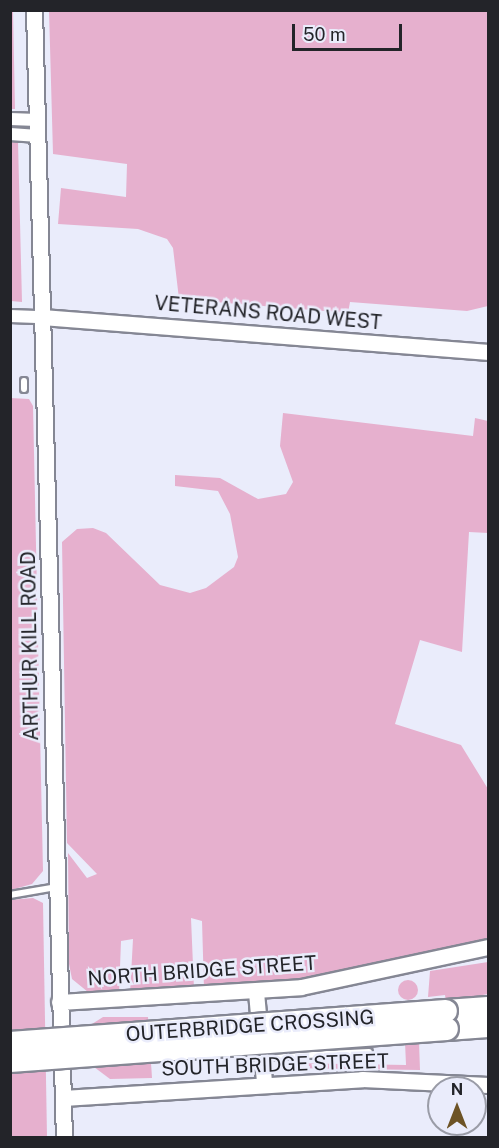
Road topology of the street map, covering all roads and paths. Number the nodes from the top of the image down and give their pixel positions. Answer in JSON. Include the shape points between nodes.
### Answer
{"nodes":[{"id":1,"x":34,"y":10,"type":"edge"},
{"id":2,"x":10,"y":119,"type":"edge"},
{"id":3,"x":37,"y":120,"type":"junction"},
{"id":4,"x":10,"y":134,"type":"edge"},
{"id":5,"x":38,"y":136,"type":"junction"},
{"id":6,"x":10,"y":316,"type":"edge"},
{"id":7,"x":43,"y":317,"type":"junction"},
{"id":8,"x":489,"y":352,"type":"edge"},
{"id":9,"x":24,"y":381,"type":"dead end"},
{"id":10,"x":24,"y":389,"type":"dead end"},
{"id":11,"x":57,"y":887,"type":"junction"},
{"id":12,"x":10,"y":895,"type":"edge"},
{"id":13,"x":489,"y":947,"type":"edge"},
{"id":14,"x":256,"y":992,"type":"junction"},
{"id":15,"x":60,"y":1002,"type":"junction"},
{"id":16,"x":489,"y":1008,"type":"edge"},
{"id":17,"x":447,"y":1020,"type":"junction"},
{"id":18,"x":489,"y":1026,"type":"edge"},
{"id":19,"x":10,"y":1043,"type":"edge"},
{"id":20,"x":369,"y":1052,"type":"dead end"},
{"id":21,"x":262,"y":1057,"type":"junction"},
{"id":22,"x":10,"y":1061,"type":"edge"},
{"id":23,"x":264,"y":1082,"type":"junction"},
{"id":24,"x":489,"y":1085,"type":"edge"},
{"id":25,"x":63,"y":1098,"type":"junction"},
{"id":26,"x":64,"y":1137,"type":"edge"}],
"edges":[{"from":1,"to":3,"type":"street","name":"ARTHUR KILL ROAD"},
{"from":2,"to":3,"type":"street"},
{"from":3,"to":5,"type":"street","name":"ARTHUR KILL ROAD"},
{"from":4,"to":5,"type":"street"},
{"from":5,"to":7,"type":"street","name":"ARTHUR KILL ROAD"},
{"from":6,"to":7,"type":"street"},
{"from":7,"to":8,"type":"street","name":"VETERANS ROAD WEST"},
{"from":7,"to":11,"type":"street","name":"ARTHUR KILL ROAD"},
{"from":9,"to":10,"type":"lane"},
{"from":11,"to":12,"type":"lane"},
{"from":11,"to":15,"type":"street","name":"ARTHUR KILL ROAD"},
{"from":13,"to":14,"type":"street","name":"NORTH BRIDGE STREET","via":[[378,974]]},
{"from":14,"to":15,"type":"street","name":"NORTH BRIDGE STREET"},
{"from":14,"to":21,"type":"street"},
{"from":15,"to":25,"type":"street","name":"ARTHUR KILL ROAD"},
{"from":16,"to":17,"type":"highway","name":"OUTERBRIDGE CROSSING"},
{"from":17,"to":18,"type":"highway","name":"OUTERBRIDGE CROSSING"},
{"from":17,"to":19,"type":"highway","name":"OUTERBRIDGE CROSSING","bridge":true},
{"from":17,"to":22,"type":"highway","name":"OUTERBRIDGE CROSSING","bridge":true},
{"from":20,"to":21,"type":"lane"},
{"from":21,"to":23,"type":"street"},
{"from":23,"to":24,"type":"street","name":"SOUTH BRIDGE STREET","via":[[362,1079]]},
{"from":23,"to":25,"type":"street","name":"SOUTH BRIDGE STREET"},
{"from":25,"to":26,"type":"street","name":"ARTHUR KILL ROAD"}]}
